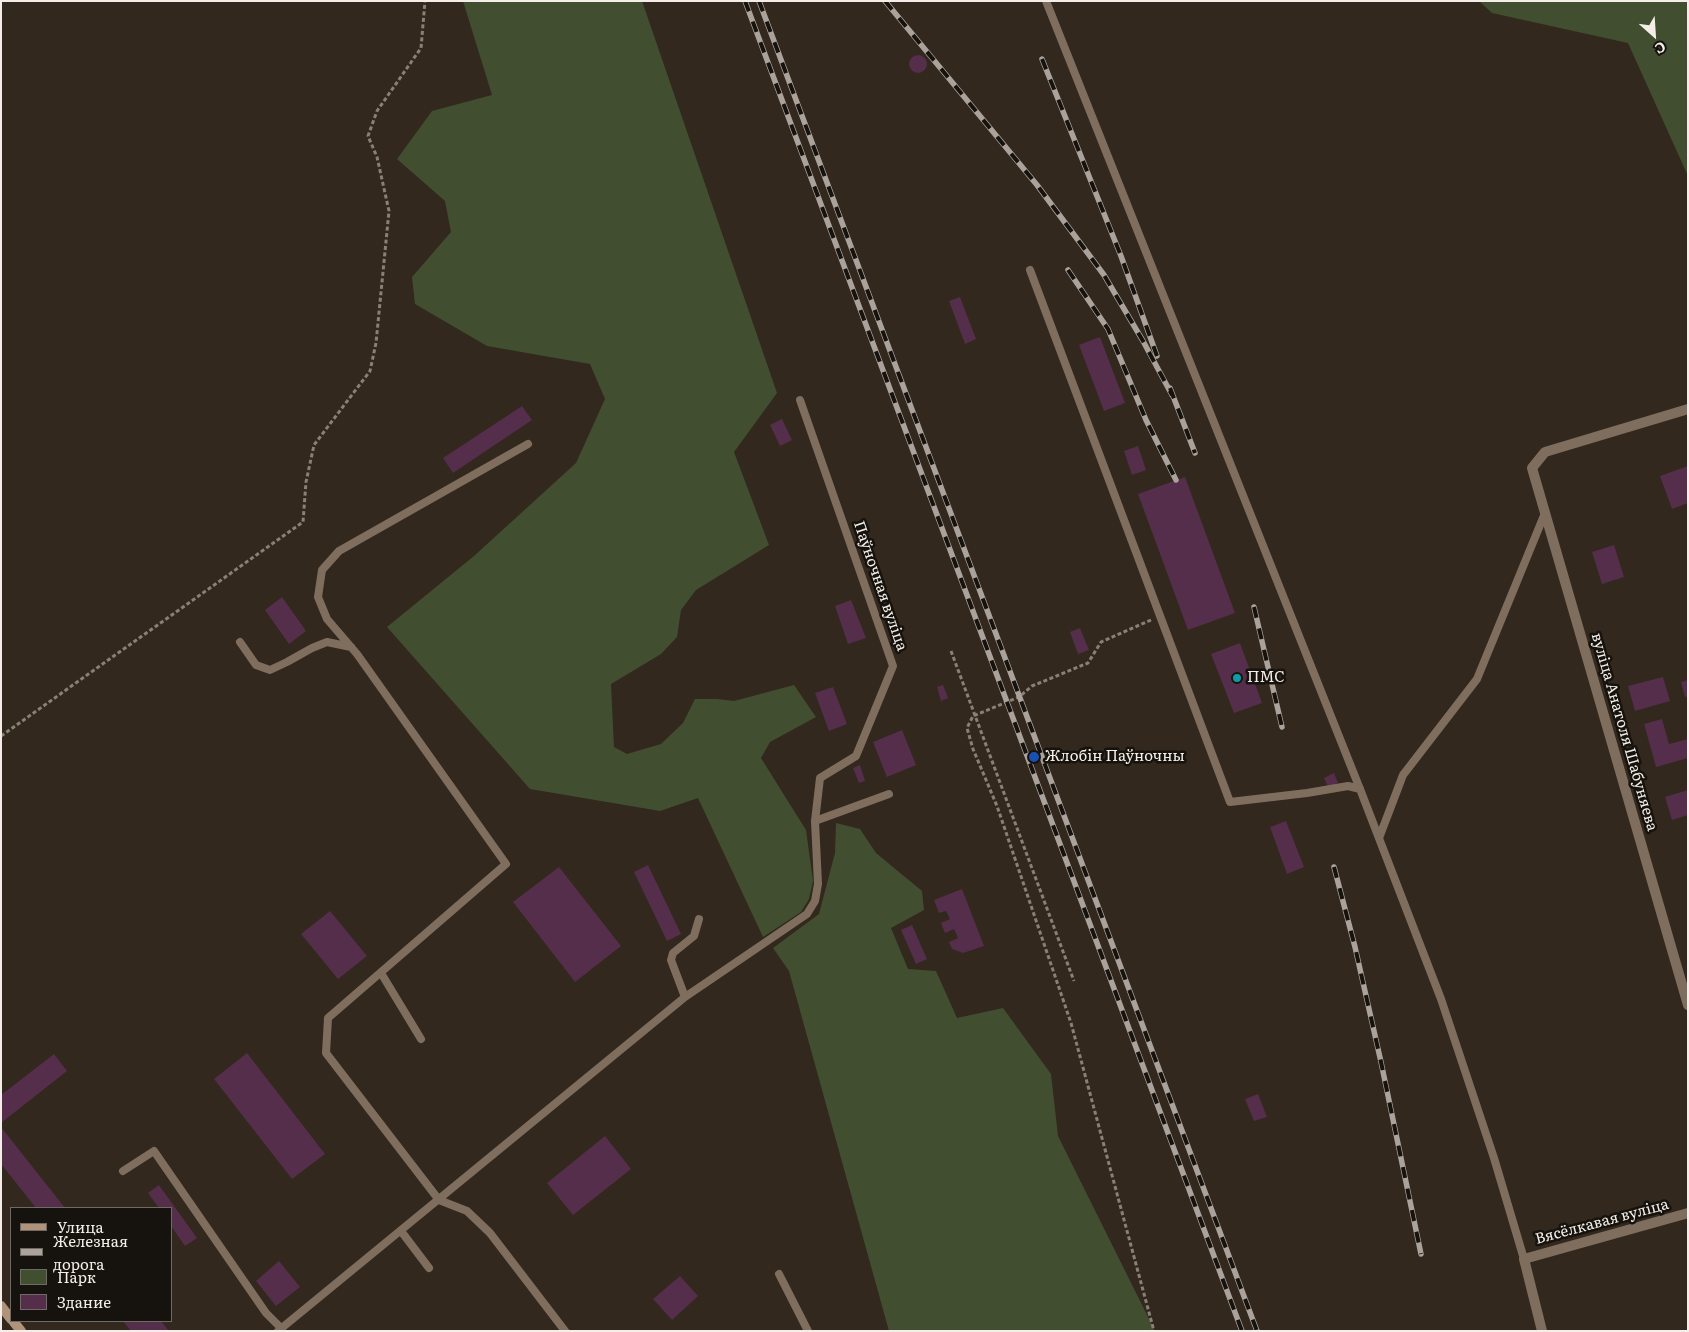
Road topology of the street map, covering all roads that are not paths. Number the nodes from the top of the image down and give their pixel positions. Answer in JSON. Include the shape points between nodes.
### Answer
{"nodes":[{"id":1,"x":1046,"y":1,"type":"edge"},
{"id":2,"x":1030,"y":270,"type":"dead end"},
{"id":3,"x":800,"y":400,"type":"dead end"},
{"id":4,"x":1688,"y":409,"type":"edge"},
{"id":5,"x":528,"y":444,"type":"dead end"},
{"id":6,"x":1545,"y":513,"type":"junction"},
{"id":7,"x":240,"y":642,"type":"dead end"},
{"id":8,"x":352,"y":647,"type":"junction"},
{"id":9,"x":1360,"y":789,"type":"junction"},
{"id":10,"x":888,"y":794,"type":"dead end"},
{"id":11,"x":815,"y":821,"type":"junction"},
{"id":12,"x":1379,"y":838,"type":"junction"},
{"id":13,"x":699,"y":919,"type":"dead end"},
{"id":14,"x":381,"y":973,"type":"junction"},
{"id":15,"x":685,"y":997,"type":"junction"},
{"id":16,"x":1688,"y":1005,"type":"edge"},
{"id":17,"x":421,"y":1039,"type":"dead end"},
{"id":18,"x":123,"y":1171,"type":"dead end"},
{"id":19,"x":439,"y":1200,"type":"junction"},
{"id":20,"x":1688,"y":1213,"type":"edge"},
{"id":21,"x":401,"y":1231,"type":"junction"},
{"id":22,"x":1524,"y":1259,"type":"junction"},
{"id":23,"x":430,"y":1268,"type":"dead end"},
{"id":24,"x":779,"y":1274,"type":"dead end"},
{"id":25,"x":1,"y":1306,"type":"edge"},
{"id":26,"x":10,"y":1317,"type":"edge"},
{"id":27,"x":280,"y":1330,"type":"edge"},
{"id":28,"x":565,"y":1331,"type":"edge"},
{"id":29,"x":808,"y":1331,"type":"edge"},
{"id":30,"x":1542,"y":1331,"type":"edge"}],
"edges":[{"from":1,"to":9,"type":"lane"},
{"from":2,"to":9,"type":"lane","via":[[1230,802],[1348,786]]},
{"from":3,"to":11,"type":"lane","name":"Паўночная вуліца","via":[[893,666],[856,756],[820,778]]},
{"from":4,"to":6,"type":"street","name":"вуліца Анатоля Шабуняева","via":[[1545,452],[1532,468]]},
{"from":5,"to":8,"type":"lane","via":[[339,551],[322,570],[318,597],[327,618]]},
{"from":6,"to":12,"type":"lane","via":[[1477,679],[1403,775]]},
{"from":6,"to":16,"type":"street","name":"вуліца Анатоля Шабуняева"},
{"from":7,"to":8,"type":"lane","via":[[256,665],[270,670],[327,642]]},
{"from":8,"to":14,"type":"lane","via":[[506,864]]},
{"from":9,"to":12,"type":"lane"},
{"from":10,"to":11,"type":"lane"},
{"from":11,"to":15,"type":"lane","via":[[818,884],[815,901],[807,914]]},
{"from":12,"to":22,"type":"lane","via":[[1441,999]]},
{"from":13,"to":15,"type":"lane","via":[[694,936],[673,953],[671,960]]},
{"from":14,"to":17,"type":"lane"},
{"from":14,"to":19,"type":"lane","via":[[328,1018],[326,1053]]},
{"from":15,"to":19,"type":"lane"},
{"from":18,"to":27,"type":"lane","via":[[154,1151]]},
{"from":19,"to":21,"type":"lane"},
{"from":19,"to":28,"type":"lane","via":[[467,1211],[490,1233]]},
{"from":20,"to":22,"type":"street","name":"Вясёлкавая вуліца"},
{"from":21,"to":23,"type":"lane"},
{"from":21,"to":27,"type":"lane"},
{"from":22,"to":30,"type":"street"},
{"from":24,"to":29,"type":"lane"},
{"from":25,"to":26,"type":"main road"}]}
